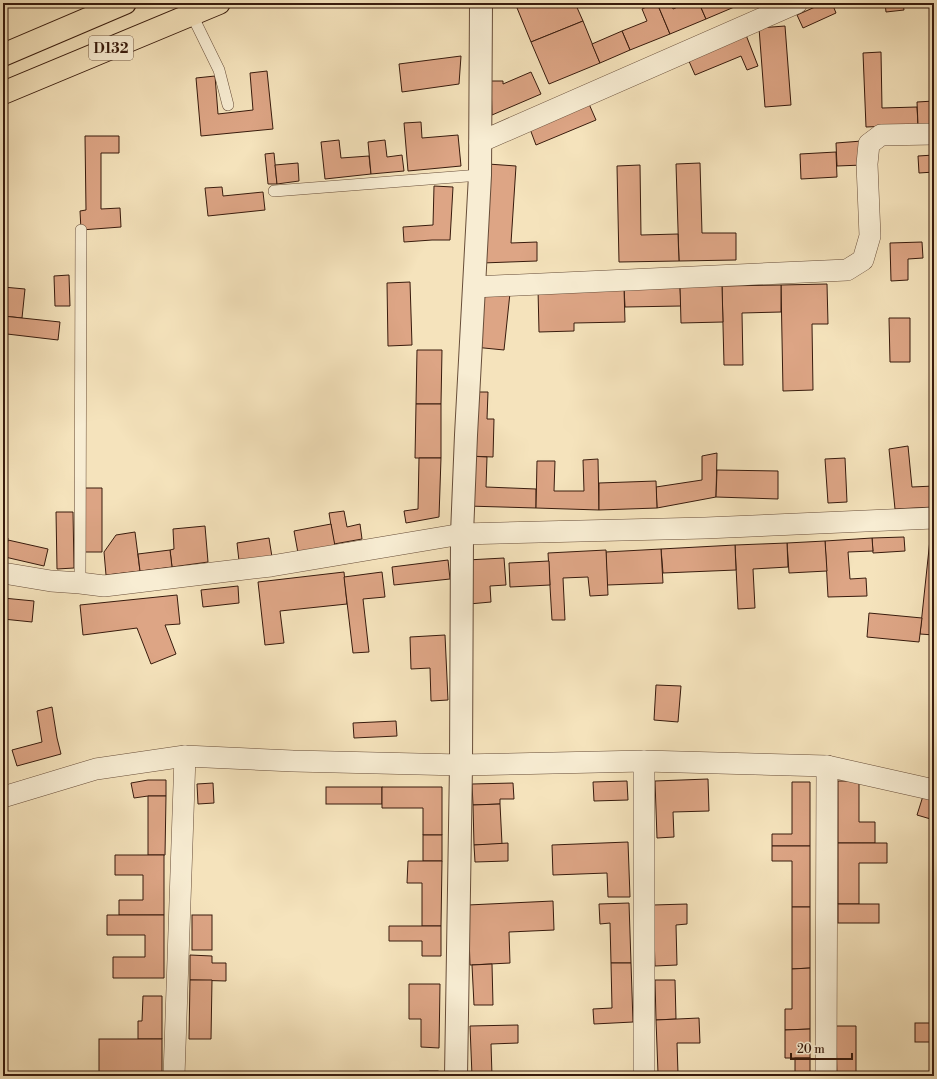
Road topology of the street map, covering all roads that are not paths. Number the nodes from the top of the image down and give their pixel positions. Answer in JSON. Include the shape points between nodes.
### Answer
{"nodes":[{"id":1,"x":125,"y":3,"type":"edge"},
{"id":2,"x":219,"y":3,"type":"edge"},
{"id":3,"x":481,"y":3,"type":"edge"},
{"id":4,"x":797,"y":3,"type":"edge"},
{"id":5,"x":192,"y":15,"type":"junction"},
{"id":6,"x":3,"y":55,"type":"edge"},
{"id":7,"x":3,"y":93,"type":"edge"},
{"id":8,"x":228,"y":105,"type":"dead end"},
{"id":9,"x":934,"y":134,"type":"edge"},
{"id":10,"x":480,"y":142,"type":"junction"},
{"id":11,"x":480,"y":175,"type":"junction"},
{"id":12,"x":274,"y":191,"type":"dead end"},
{"id":13,"x":81,"y":230,"type":"dead end"},
{"id":14,"x":474,"y":287,"type":"junction"},
{"id":15,"x":934,"y":518,"type":"edge"},
{"id":16,"x":462,"y":534,"type":"junction"},
{"id":17,"x":3,"y":573,"type":"edge"},
{"id":18,"x":80,"y":583,"type":"junction"},
{"id":19,"x":185,"y":756,"type":"junction"},
{"id":20,"x":644,"y":761,"type":"junction"},
{"id":21,"x":461,"y":766,"type":"junction"},
{"id":22,"x":827,"y":766,"type":"junction"},
{"id":23,"x":934,"y":790,"type":"edge"},
{"id":24,"x":3,"y":797,"type":"edge"},
{"id":25,"x":174,"y":1076,"type":"edge"},
{"id":26,"x":456,"y":1076,"type":"edge"},
{"id":27,"x":644,"y":1076,"type":"edge"},
{"id":28,"x":826,"y":1076,"type":"edge"}],
"edges":[{"from":1,"to":6,"type":"highway","number":"D132"},
{"from":2,"to":5,"type":"highway","number":"D132"},
{"from":3,"to":10,"type":"street"},
{"from":4,"to":10,"type":"street"},
{"from":5,"to":7,"type":"highway","number":"D132"},
{"from":5,"to":8,"type":"lane","via":[[220,70]]},
{"from":9,"to":14,"type":"street","via":[[881,135],[869,144],[867,164],[870,236],[862,260],[847,270]]},
{"from":10,"to":11,"type":"street"},
{"from":11,"to":12,"type":"lane"},
{"from":11,"to":14,"type":"street"},
{"from":13,"to":18,"type":"lane"},
{"from":14,"to":16,"type":"street"},
{"from":15,"to":16,"type":"street","via":[[705,528]]},
{"from":16,"to":18,"type":"street","via":[[271,566],[104,586]]},
{"from":16,"to":21,"type":"street"},
{"from":17,"to":18,"type":"street"},
{"from":19,"to":21,"type":"street"},
{"from":19,"to":24,"type":"street","via":[[96,769]]},
{"from":19,"to":25,"type":"street"},
{"from":20,"to":21,"type":"street"},
{"from":20,"to":22,"type":"street"},
{"from":20,"to":27,"type":"street"},
{"from":21,"to":26,"type":"street"},
{"from":22,"to":23,"type":"street"},
{"from":22,"to":28,"type":"street"}]}
